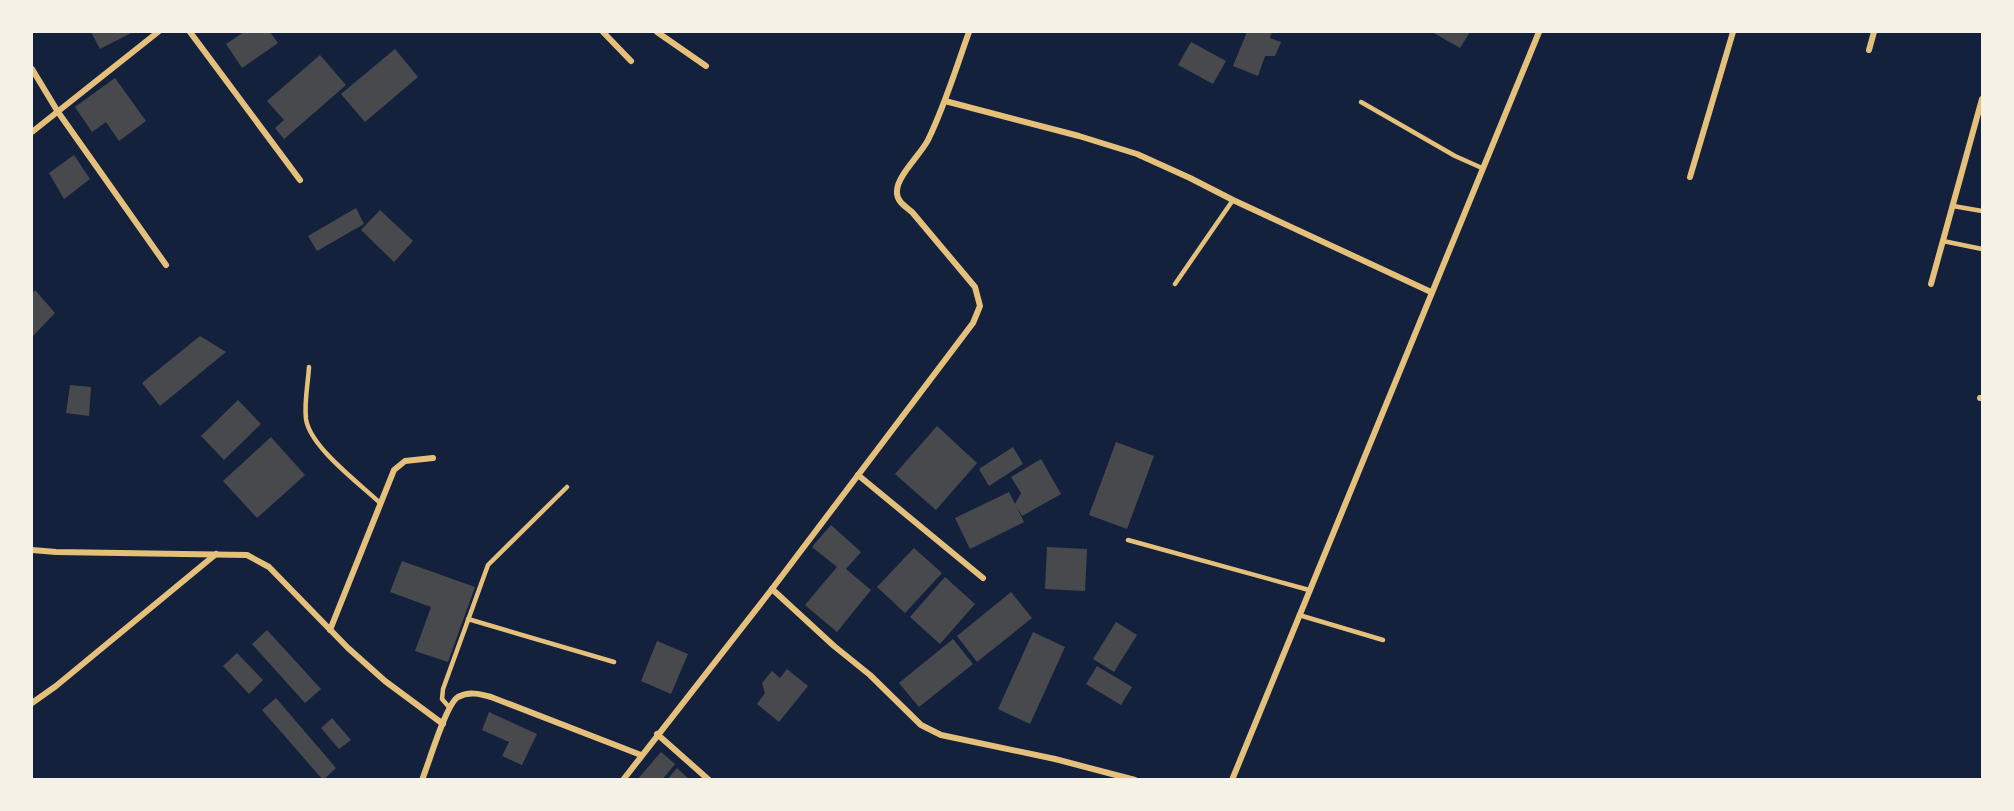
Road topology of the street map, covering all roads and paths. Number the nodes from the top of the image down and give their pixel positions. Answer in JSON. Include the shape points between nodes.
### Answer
{"nodes":[{"id":1,"x":158,"y":32,"type":"edge"},
{"id":2,"x":190,"y":32,"type":"edge"},
{"id":3,"x":603,"y":32,"type":"edge"},
{"id":4,"x":657,"y":32,"type":"edge"},
{"id":5,"x":969,"y":32,"type":"edge"},
{"id":6,"x":1539,"y":32,"type":"edge"},
{"id":7,"x":1733,"y":32,"type":"edge"},
{"id":8,"x":1874,"y":32,"type":"edge"},
{"id":9,"x":1869,"y":50,"type":"dead end"},
{"id":10,"x":631,"y":61,"type":"dead end"},
{"id":11,"x":706,"y":66,"type":"dead end"},
{"id":12,"x":32,"y":69,"type":"edge"},
{"id":13,"x":1983,"y":99,"type":"edge"},
{"id":14,"x":945,"y":101,"type":"junction"},
{"id":15,"x":1361,"y":102,"type":"dead end"},
{"id":16,"x":58,"y":112,"type":"junction"},
{"id":17,"x":32,"y":132,"type":"edge"},
{"id":18,"x":1482,"y":168,"type":"junction"},
{"id":19,"x":1690,"y":177,"type":"dead end"},
{"id":20,"x":300,"y":180,"type":"dead end"},
{"id":21,"x":1233,"y":200,"type":"junction"},
{"id":22,"x":1953,"y":206,"type":"junction"},
{"id":23,"x":1983,"y":211,"type":"edge"},
{"id":24,"x":1943,"y":241,"type":"junction"},
{"id":25,"x":1983,"y":249,"type":"edge"},
{"id":26,"x":166,"y":265,"type":"dead end"},
{"id":27,"x":1175,"y":284,"type":"dead end"},
{"id":28,"x":1931,"y":284,"type":"dead end"},
{"id":29,"x":1431,"y":292,"type":"junction"},
{"id":30,"x":309,"y":367,"type":"dead end"},
{"id":31,"x":433,"y":458,"type":"dead end"},
{"id":32,"x":858,"y":476,"type":"junction"},
{"id":33,"x":567,"y":487,"type":"dead end"},
{"id":34,"x":380,"y":503,"type":"junction"},
{"id":35,"x":1128,"y":540,"type":"dead end"},
{"id":36,"x":32,"y":550,"type":"edge"},
{"id":37,"x":217,"y":554,"type":"junction"},
{"id":38,"x":983,"y":578,"type":"dead end"},
{"id":39,"x":772,"y":589,"type":"junction"},
{"id":40,"x":1310,"y":590,"type":"junction"},
{"id":41,"x":1299,"y":615,"type":"junction"},
{"id":42,"x":468,"y":619,"type":"junction"},
{"id":43,"x":330,"y":630,"type":"junction"},
{"id":44,"x":1383,"y":640,"type":"dead end"},
{"id":45,"x":614,"y":662,"type":"dead end"},
{"id":46,"x":32,"y":703,"type":"edge"},
{"id":47,"x":449,"y":707,"type":"junction"},
{"id":48,"x":443,"y":724,"type":"junction"},
{"id":49,"x":657,"y":735,"type":"junction"},
{"id":50,"x":641,"y":755,"type":"junction"},
{"id":51,"x":422,"y":780,"type":"edge"},
{"id":52,"x":623,"y":780,"type":"edge"},
{"id":53,"x":709,"y":780,"type":"edge"},
{"id":54,"x":1135,"y":780,"type":"edge"},
{"id":55,"x":1232,"y":780,"type":"edge"}],
"edges":[{"from":1,"to":16,"type":"street"},
{"from":2,"to":20,"type":"street"},
{"from":3,"to":10,"type":"street"},
{"from":4,"to":11,"type":"street"},
{"from":5,"to":14,"type":"street"},
{"from":6,"to":18,"type":"street"},
{"from":7,"to":19,"type":"street"},
{"from":8,"to":9,"type":"street"},
{"from":12,"to":16,"type":"street"},
{"from":13,"to":22,"type":"street"},
{"from":14,"to":21,"type":"street","via":[[1137,154]]},
{"from":14,"to":32,"type":"street","via":[[897,191],[899,202],[912,212],[975,288],[980,306],[973,323]]},
{"from":15,"to":18,"type":"lane"},
{"from":16,"to":17,"type":"street"},
{"from":16,"to":26,"type":"street"},
{"from":18,"to":29,"type":"street"},
{"from":21,"to":27,"type":"lane"},
{"from":21,"to":29,"type":"street"},
{"from":22,"to":23,"type":"lane"},
{"from":22,"to":24,"type":"street"},
{"from":24,"to":25,"type":"lane"},
{"from":24,"to":28,"type":"street"},
{"from":29,"to":40,"type":"street"},
{"from":30,"to":34,"type":"lane","via":[[306,422],[318,446]]},
{"from":31,"to":34,"type":"street","via":[[399,464]]},
{"from":32,"to":38,"type":"street"},
{"from":32,"to":39,"type":"street"},
{"from":33,"to":42,"type":"lane","via":[[488,565]]},
{"from":34,"to":43,"type":"street"},
{"from":35,"to":40,"type":"lane"},
{"from":36,"to":37,"type":"street"},
{"from":37,"to":43,"type":"street","via":[[247,555],[261,561]]},
{"from":37,"to":46,"type":"street"},
{"from":39,"to":49,"type":"street"},
{"from":39,"to":54,"type":"street","via":[[921,725],[941,735]]},
{"from":40,"to":41,"type":"street"},
{"from":41,"to":44,"type":"lane"},
{"from":41,"to":55,"type":"street"},
{"from":42,"to":45,"type":"lane"},
{"from":42,"to":47,"type":"lane","via":[[443,689],[442,699]]},
{"from":43,"to":48,"type":"street","via":[[385,681]]},
{"from":47,"to":48,"type":"street"},
{"from":47,"to":50,"type":"street","via":[[458,697],[473,693],[491,697]]},
{"from":48,"to":51,"type":"street"},
{"from":49,"to":50,"type":"street"},
{"from":49,"to":53,"type":"street"},
{"from":50,"to":52,"type":"street"}]}
